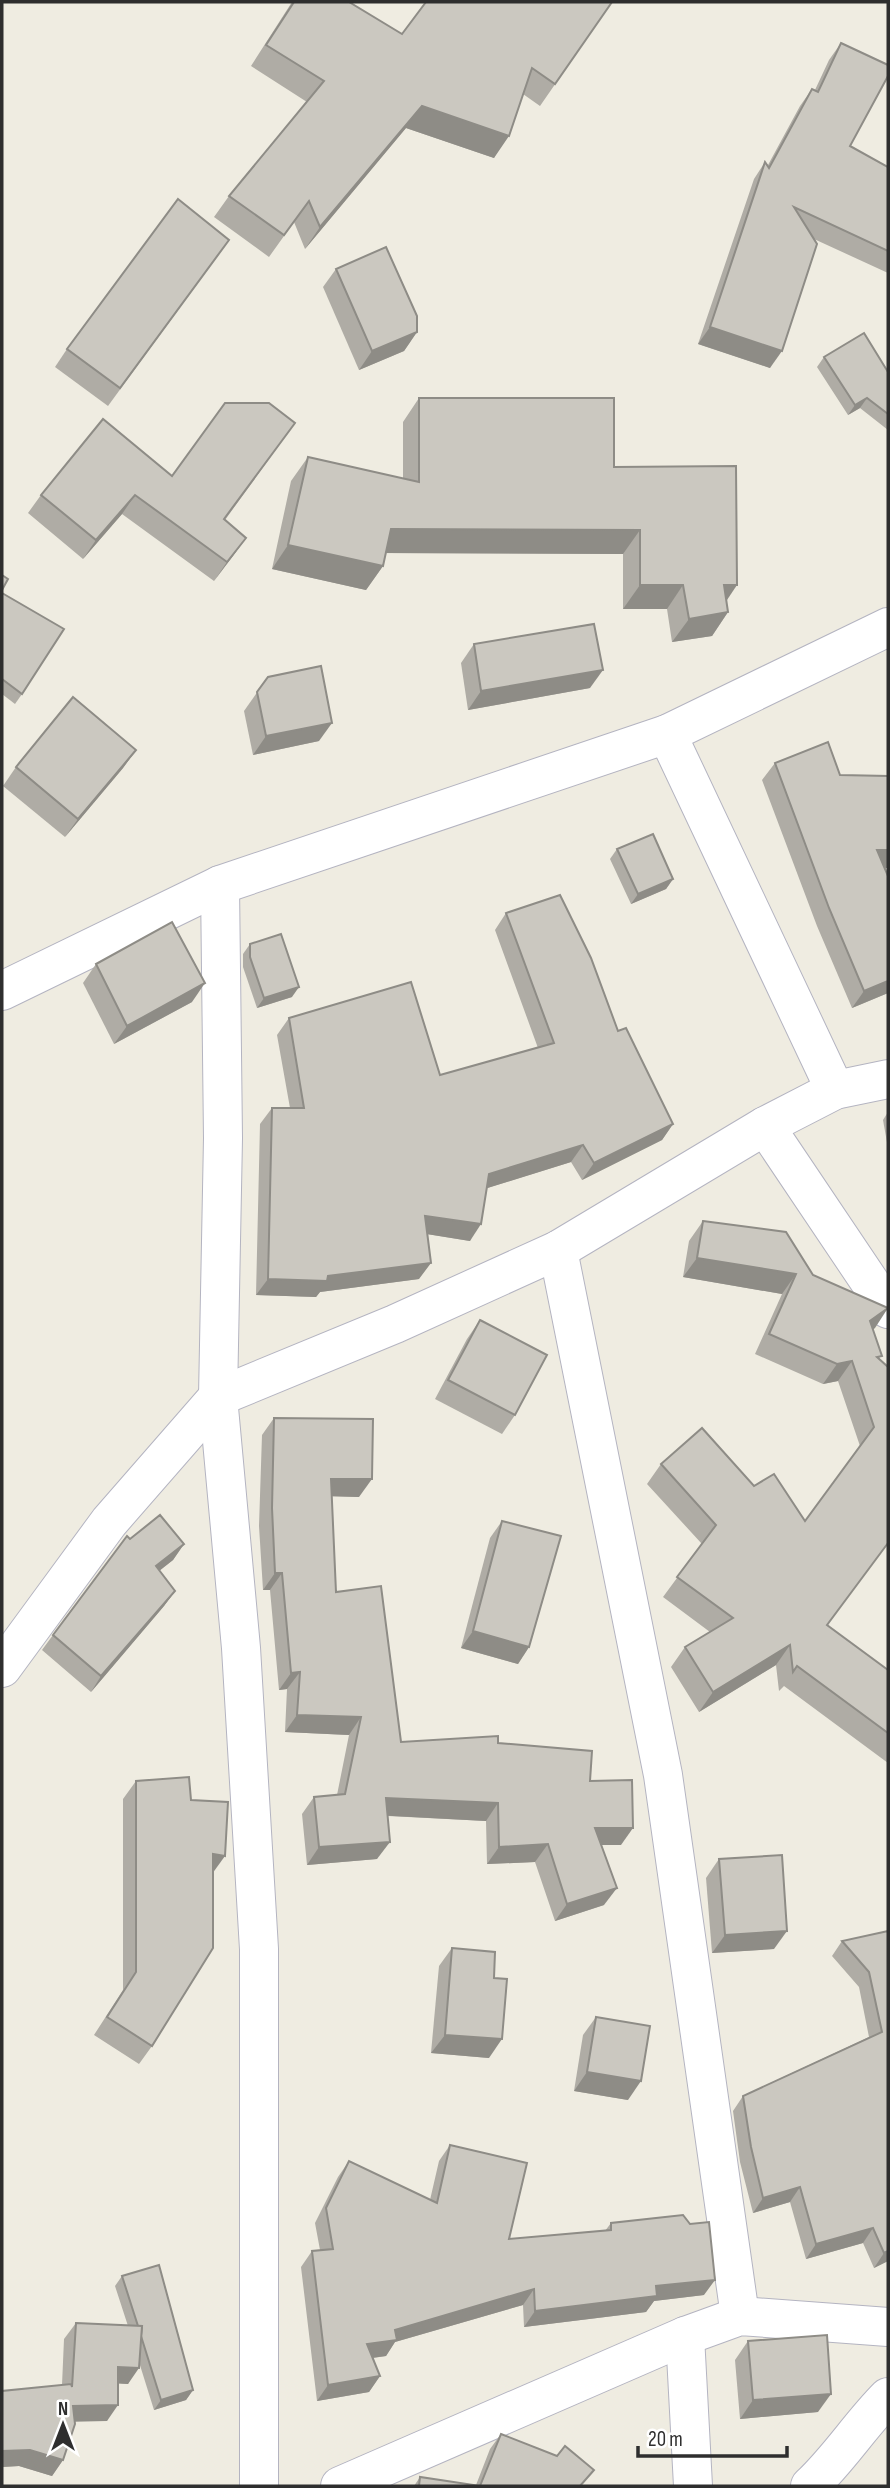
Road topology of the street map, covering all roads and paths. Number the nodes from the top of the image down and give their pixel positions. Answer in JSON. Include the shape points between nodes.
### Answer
{"nodes":[{"id":1,"x":888,"y":627,"type":"edge"},
{"id":2,"x":667,"y":734,"type":"junction"},
{"id":3,"x":220,"y":886,"type":"junction"},
{"id":4,"x":2,"y":991,"type":"edge"},
{"id":5,"x":888,"y":1079,"type":"edge"},
{"id":6,"x":835,"y":1090,"type":"junction"},
{"id":7,"x":765,"y":1126,"type":"junction"},
{"id":8,"x":558,"y":1250,"type":"junction"},
{"id":9,"x":888,"y":1309,"type":"edge"},
{"id":10,"x":218,"y":1397,"type":"junction"},
{"id":11,"x":2,"y":1668,"type":"edge"},
{"id":12,"x":740,"y":2316,"type":"junction"},
{"id":13,"x":888,"y":2327,"type":"edge"},
{"id":14,"x":685,"y":2336,"type":"junction"},
{"id":15,"x":888,"y":2397,"type":"edge"},
{"id":16,"x":259,"y":2486,"type":"edge"},
{"id":17,"x":340,"y":2486,"type":"edge"},
{"id":18,"x":693,"y":2486,"type":"edge"},
{"id":19,"x":810,"y":2486,"type":"edge"}],
"edges":[{"from":1,"to":2,"type":"street"},
{"from":2,"to":3,"type":"street"},
{"from":2,"to":6,"type":"street"},
{"from":3,"to":4,"type":"street"},
{"from":3,"to":10,"type":"street","via":[[223,1138]]},
{"from":5,"to":6,"type":"street"},
{"from":6,"to":7,"type":"street"},
{"from":7,"to":8,"type":"street"},
{"from":7,"to":9,"type":"street"},
{"from":8,"to":10,"type":"street"},
{"from":8,"to":12,"type":"street","via":[[663,1775]]},
{"from":10,"to":11,"type":"street","via":[[109,1522]]},
{"from":10,"to":16,"type":"street","via":[[241,1648],[259,1949]]},
{"from":12,"to":13,"type":"street"},
{"from":12,"to":14,"type":"street"},
{"from":14,"to":17,"type":"street"},
{"from":14,"to":18,"type":"street"},
{"from":15,"to":19,"type":"street"}]}
